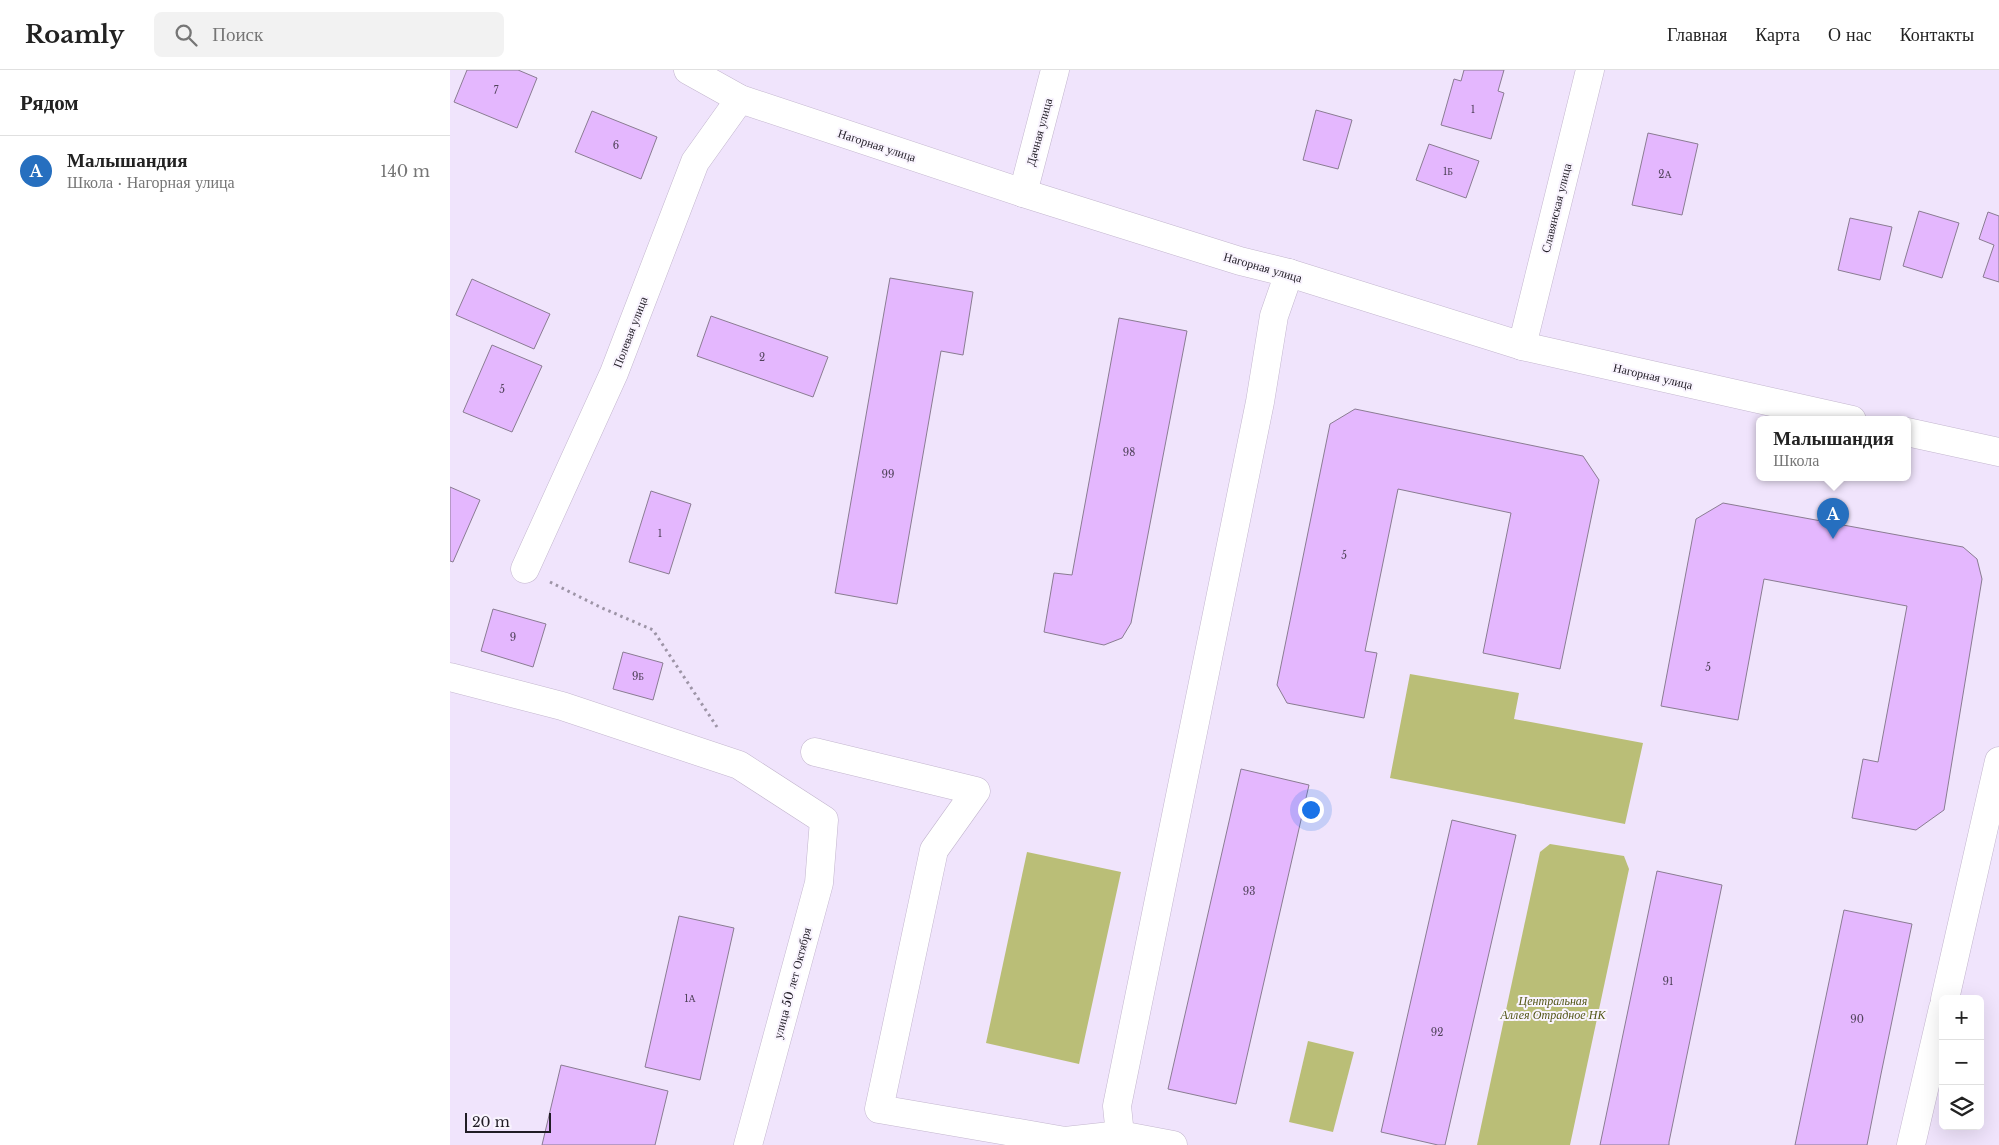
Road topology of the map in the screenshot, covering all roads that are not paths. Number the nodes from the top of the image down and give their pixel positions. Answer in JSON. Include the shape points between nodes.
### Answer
{"nodes":[{"id":1,"x":688,"y":70,"type":"edge"},
{"id":2,"x":1055,"y":70,"type":"edge"},
{"id":3,"x":1590,"y":70,"type":"edge"},
{"id":4,"x":740,"y":99,"type":"junction"},
{"id":5,"x":1023,"y":193,"type":"junction"},
{"id":6,"x":1289,"y":273,"type":"junction"},
{"id":7,"x":1522,"y":346,"type":"junction"},
{"id":8,"x":1834,"y":416,"type":"edge"},
{"id":9,"x":1911,"y":433,"type":"edge"},
{"id":10,"x":1999,"y":452,"type":"edge"},
{"id":11,"x":525,"y":569,"type":"road end"},
{"id":12,"x":450,"y":677,"type":"edge"},
{"id":13,"x":815,"y":752,"type":"dead end"},
{"id":14,"x":1999,"y":761,"type":"edge"},
{"id":15,"x":1946,"y":995,"type":"edge"},
{"id":16,"x":1939,"y":1025,"type":"edge"},
{"id":17,"x":1120,"y":1135,"type":"junction"},
{"id":18,"x":748,"y":1145,"type":"edge"},
{"id":19,"x":1173,"y":1145,"type":"edge"},
{"id":20,"x":1911,"y":1145,"type":"edge"}],
"edges":[{"from":1,"to":4,"type":"street","name":"Нагорная улица"},
{"from":2,"to":5,"type":"street","name":"Дачная улица"},
{"from":3,"to":7,"type":"street","name":"Славянская улица"},
{"from":4,"to":5,"type":"street","name":"Нагорная улица"},
{"from":4,"to":11,"type":"street","name":"Полевая улица","via":[[695,162],[614,373]]},
{"from":5,"to":6,"type":"street","name":"Нагорная улица","via":[[1240,261]]},
{"from":6,"to":7,"type":"street","name":"Нагорная улица"},
{"from":6,"to":17,"type":"street","via":[[1274,316],[1260,402],[1117,1106]]},
{"from":7,"to":8,"type":"street","name":"Нагорная улица"},
{"from":9,"to":10,"type":"street"},
{"from":12,"to":18,"type":"street","name":"улица 50 лет Октября","via":[[562,706],[739,765],[824,820],[819,883]]},
{"from":13,"to":17,"type":"street","via":[[976,791],[934,850],[879,1109],[1065,1141]]},
{"from":14,"to":15,"type":"street"},
{"from":16,"to":20,"type":"street"},
{"from":17,"to":19,"type":"street"}]}
